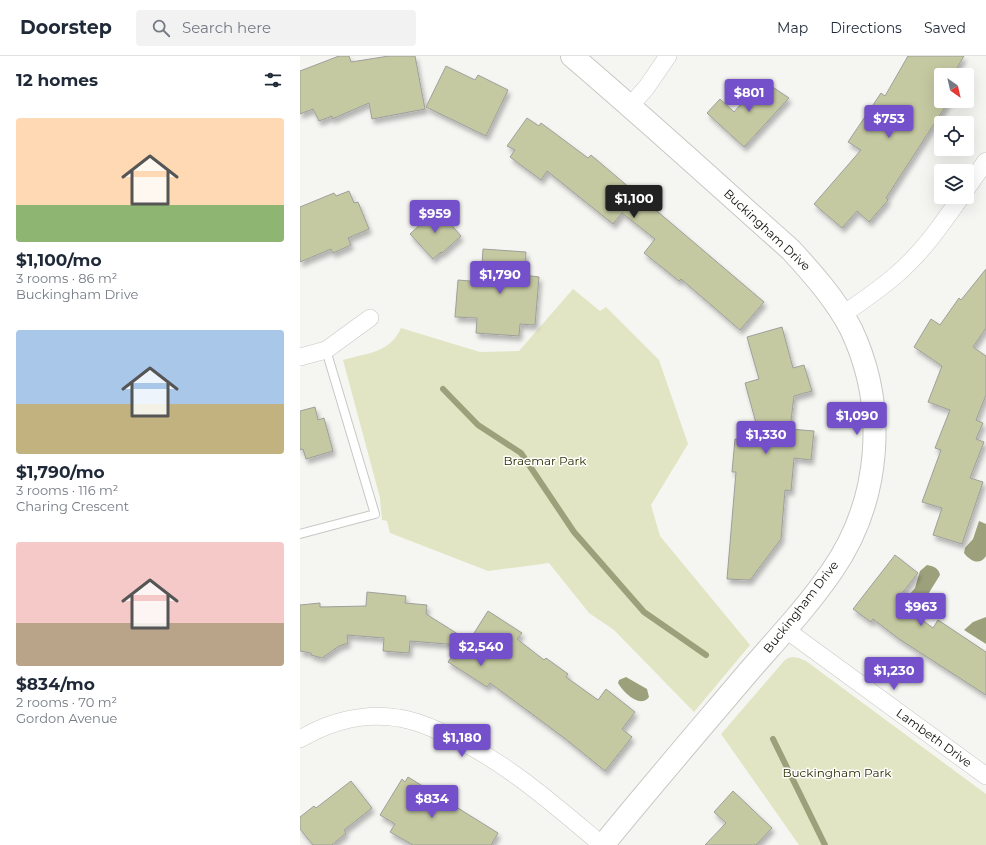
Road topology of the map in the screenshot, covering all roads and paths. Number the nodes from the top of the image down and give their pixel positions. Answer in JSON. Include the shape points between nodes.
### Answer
{"nodes":[{"id":1,"x":572,"y":56,"type":"edge"},
{"id":2,"x":668,"y":56,"type":"edge"},
{"id":3,"x":630,"y":106,"type":"junction"},
{"id":4,"x":986,"y":161,"type":"edge"},
{"id":5,"x":974,"y":178,"type":"edge"},
{"id":6,"x":956,"y":204,"type":"edge"},
{"id":7,"x":842,"y":315,"type":"junction"},
{"id":8,"x":370,"y":318,"type":"dead end"},
{"id":9,"x":326,"y":350,"type":"junction"},
{"id":10,"x":300,"y":358,"type":"edge"},
{"id":11,"x":300,"y":534,"type":"edge"},
{"id":12,"x":785,"y":629,"type":"junction"},
{"id":13,"x":300,"y":739,"type":"edge"},
{"id":14,"x":986,"y":776,"type":"edge"},
{"id":15,"x":602,"y":845,"type":"edge"}],
"edges":[{"from":1,"to":3,"type":"street","name":"Buckingham Drive"},
{"from":2,"to":3,"type":"street"},
{"from":3,"to":7,"type":"street","name":"Buckingham Drive","via":[[791,250],[811,272]]},
{"from":4,"to":5,"type":"street"},
{"from":6,"to":7,"type":"street","via":[[935,233],[897,274]]},
{"from":7,"to":12,"type":"street","name":"Buckingham Drive","via":[[862,357],[872,398],[875,426],[870,478],[865,501],[845,548],[832,571]]},
{"from":8,"to":9,"type":"street"},
{"from":9,"to":10,"type":"street"},
{"from":9,"to":11,"type":"lane","via":[[375,514]]},
{"from":12,"to":14,"type":"street","name":"Lambeth Drive"},
{"from":12,"to":15,"type":"street","name":"Buckingham Drive"},
{"from":13,"to":15,"type":"street","via":[[339,721],[359,718],[382,716],[416,722],[454,738],[491,758]]}]}
